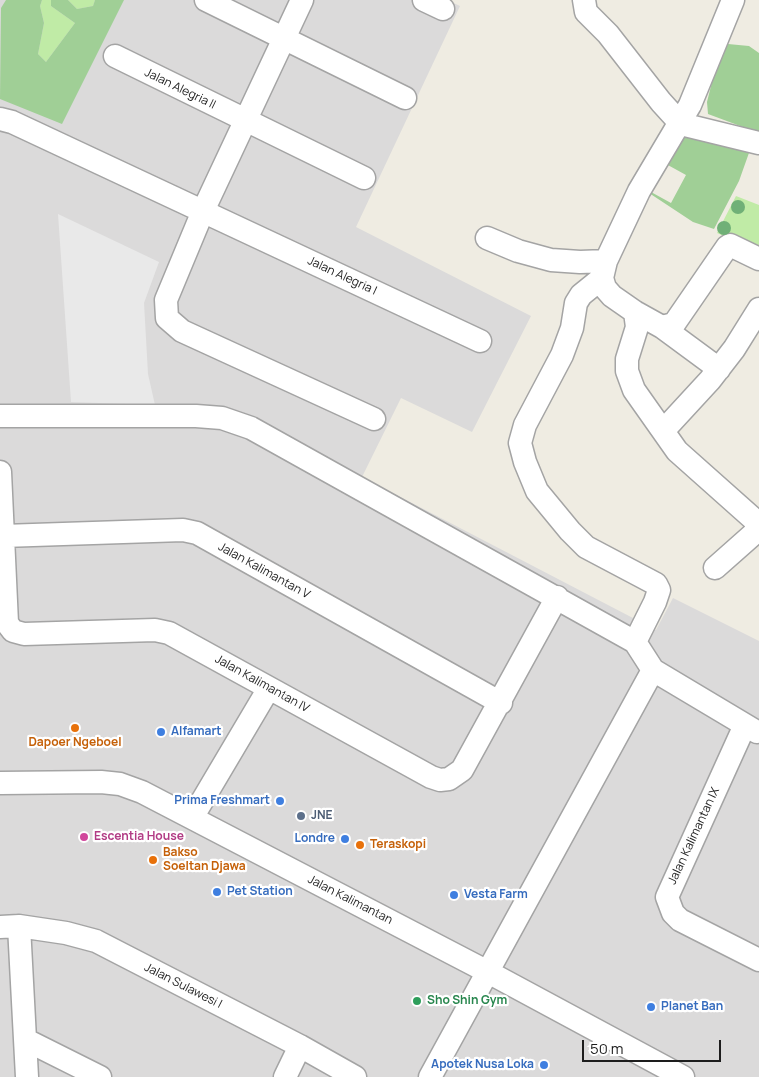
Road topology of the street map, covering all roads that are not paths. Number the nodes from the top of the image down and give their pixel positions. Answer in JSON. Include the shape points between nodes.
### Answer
{"nodes":[{"id":1,"x":206,"y":0,"type":"edge"},
{"id":2,"x":302,"y":0,"type":"edge"},
{"id":3,"x":584,"y":0,"type":"edge"},
{"id":4,"x":733,"y":0,"type":"edge"},
{"id":5,"x":284,"y":39,"type":"junction"},
{"id":6,"x":115,"y":56,"type":"dead end"},
{"id":7,"x":405,"y":98,"type":"dead end"},
{"id":8,"x":0,"y":119,"type":"edge"},
{"id":9,"x":246,"y":121,"type":"junction"},
{"id":10,"x":681,"y":124,"type":"junction"},
{"id":11,"x":759,"y":144,"type":"edge"},
{"id":12,"x":364,"y":178,"type":"dead end"},
{"id":13,"x":203,"y":212,"type":"junction"},
{"id":14,"x":487,"y":238,"type":"dead end"},
{"id":15,"x":759,"y":259,"type":"edge"},
{"id":16,"x":604,"y":270,"type":"junction"},
{"id":17,"x":759,"y":309,"type":"edge"},
{"id":18,"x":635,"y":312,"type":"junction"},
{"id":19,"x":662,"y":327,"type":"junction"},
{"id":20,"x":480,"y":341,"type":"dead end"},
{"id":21,"x":719,"y":369,"type":"junction"},
{"id":22,"x":0,"y":416,"type":"edge"},
{"id":23,"x":374,"y":419,"type":"dead end"},
{"id":24,"x":663,"y":430,"type":"junction"},
{"id":25,"x":0,"y":472,"type":"edge"},
{"id":26,"x":759,"y":524,"type":"edge"},
{"id":27,"x":759,"y":528,"type":"edge"},
{"id":28,"x":3,"y":536,"type":"junction"},
{"id":29,"x":715,"y":568,"type":"dead end"},
{"id":30,"x":558,"y":597,"type":"junction"},
{"id":31,"x":635,"y":642,"type":"junction"},
{"id":32,"x":653,"y":670,"type":"junction"},
{"id":33,"x":268,"y":688,"type":"junction"},
{"id":34,"x":500,"y":703,"type":"junction"},
{"id":35,"x":752,"y":729,"type":"edge"},
{"id":36,"x":0,"y":783,"type":"edge"},
{"id":37,"x":192,"y":818,"type":"junction"},
{"id":38,"x":10,"y":927,"type":"edge"},
{"id":39,"x":756,"y":951,"type":"edge"},
{"id":40,"x":488,"y":972,"type":"junction"},
{"id":41,"x":26,"y":1040,"type":"junction"},
{"id":42,"x":300,"y":1046,"type":"junction"},
{"id":43,"x":27,"y":1077,"type":"edge"},
{"id":44,"x":100,"y":1077,"type":"edge"},
{"id":45,"x":286,"y":1077,"type":"edge"},
{"id":46,"x":355,"y":1077,"type":"edge"},
{"id":47,"x":430,"y":1077,"type":"edge"},
{"id":48,"x":683,"y":1077,"type":"edge"}],
"edges":[{"from":1,"to":5,"type":"street"},
{"from":2,"to":5,"type":"street"},
{"from":3,"to":10,"type":"street","via":[[586,12],[608,34]]},
{"from":4,"to":10,"type":"street"},
{"from":5,"to":7,"type":"street"},
{"from":5,"to":9,"type":"street"},
{"from":6,"to":9,"type":"street","name":"Jalan Alegria II"},
{"from":8,"to":13,"type":"street","name":"Jalan Alegria I"},
{"from":9,"to":12,"type":"street","name":"Jalan Alegria II"},
{"from":9,"to":13,"type":"street"},
{"from":10,"to":11,"type":"street"},
{"from":10,"to":16,"type":"street","via":[[640,191]]},
{"from":13,"to":20,"type":"street","name":"Jalan Alegria I"},
{"from":13,"to":23,"type":"street","via":[[166,300],[167,318],[182,331]]},
{"from":14,"to":16,"type":"street","via":[[518,251],[551,260],[580,262]]},
{"from":15,"to":19,"type":"street","via":[[727,247],[674,324]]},
{"from":16,"to":18,"type":"street","via":[[605,288]]},
{"from":16,"to":31,"type":"street","via":[[576,304],[562,355],[525,425],[520,443],[537,491],[570,531],[586,546],[656,584],[659,590],[656,602]]},
{"from":17,"to":21,"type":"street"},
{"from":18,"to":19,"type":"street"},
{"from":18,"to":24,"type":"street","via":[[637,327],[627,359],[628,378]]},
{"from":19,"to":21,"type":"street"},
{"from":21,"to":24,"type":"street"},
{"from":22,"to":30,"type":"street","via":[[222,418],[251,428]]},
{"from":24,"to":26,"type":"street","via":[[677,451]]},
{"from":25,"to":28,"type":"street","name":"Jalan Kalimantan IV"},
{"from":27,"to":29,"type":"street"},
{"from":28,"to":33,"type":"street","name":"Jalan Kalimantan IV","via":[[7,624],[13,631],[24,634],[162,630]]},
{"from":28,"to":34,"type":"street","name":"Jalan Kalimantan V","via":[[183,530],[197,533]]},
{"from":30,"to":31,"type":"street"},
{"from":30,"to":34,"type":"street","name":"Jalan Kalimantan IV"},
{"from":31,"to":32,"type":"street"},
{"from":32,"to":35,"type":"street","name":"Jalan Kalimantan IX"},
{"from":32,"to":40,"type":"street"},
{"from":33,"to":34,"type":"street","name":"Jalan Kalimantan IV","via":[[440,780],[449,779],[462,770]]},
{"from":33,"to":37,"type":"street"},
{"from":35,"to":39,"type":"street","name":"Jalan Kalimantan IX","via":[[667,896],[673,914],[680,920]]},
{"from":36,"to":37,"type":"street","name":"Jalan Kalimantan","via":[[120,784]]},
{"from":37,"to":40,"type":"street","name":"Jalan Kalimantan"},
{"from":38,"to":41,"type":"street"},
{"from":38,"to":42,"type":"street","name":"Jalan Sulawesi I","via":[[66,933],[96,941]]},
{"from":40,"to":47,"type":"street"},
{"from":40,"to":48,"type":"street","name":"Jalan Kalimantan"},
{"from":41,"to":43,"type":"street"},
{"from":41,"to":44,"type":"street"},
{"from":42,"to":45,"type":"street"},
{"from":42,"to":46,"type":"street","name":"Jalan Sulawesi I"}]}
